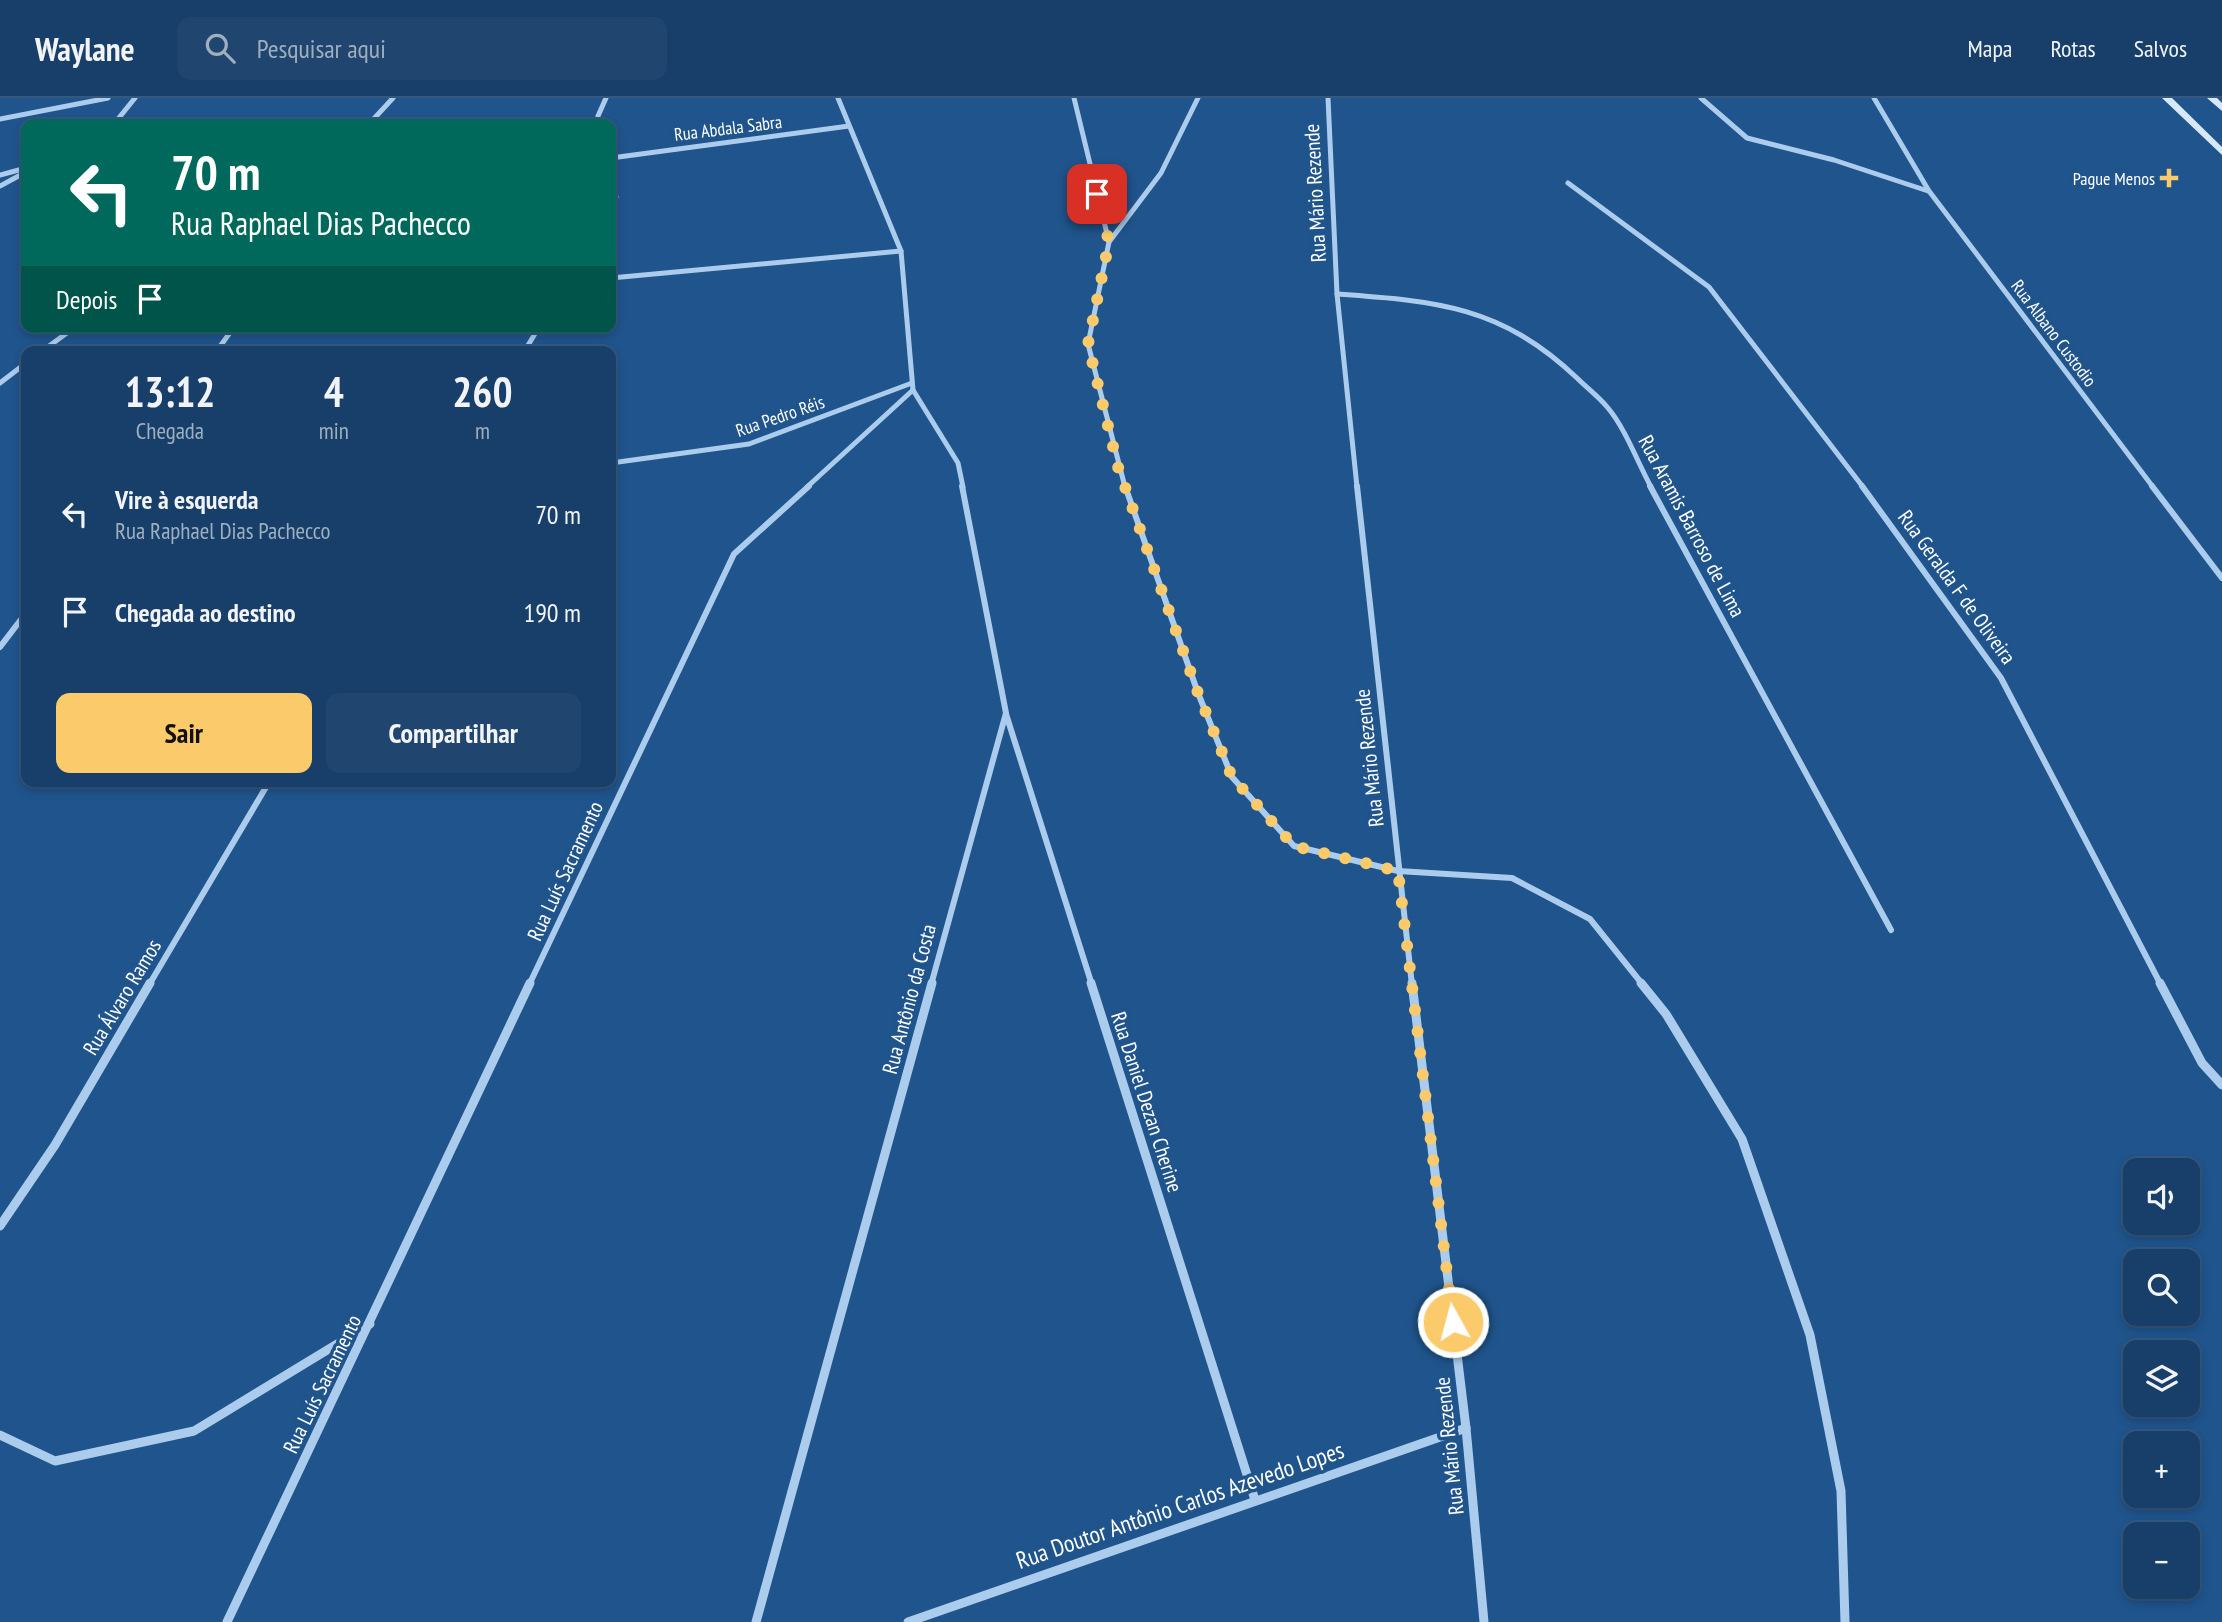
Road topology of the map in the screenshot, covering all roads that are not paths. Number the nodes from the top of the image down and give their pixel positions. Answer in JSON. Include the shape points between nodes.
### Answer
{"nodes":[{"id":1,"x":108,"y":98,"type":"edge"},
{"id":2,"x":135,"y":98,"type":"edge"},
{"id":3,"x":393,"y":98,"type":"edge"},
{"id":4,"x":606,"y":98,"type":"edge"},
{"id":5,"x":838,"y":98,"type":"edge"},
{"id":6,"x":1074,"y":98,"type":"edge"},
{"id":7,"x":1198,"y":98,"type":"edge"},
{"id":8,"x":1328,"y":98,"type":"edge"},
{"id":9,"x":1701,"y":98,"type":"edge"},
{"id":10,"x":1874,"y":98,"type":"edge"},
{"id":11,"x":2167,"y":98,"type":"edge"},
{"id":12,"x":2212,"y":98,"type":"edge"},
{"id":13,"x":2222,"y":108,"type":"edge"},
{"id":14,"x":0,"y":119,"type":"edge"},
{"id":15,"x":118,"y":119,"type":"edge"},
{"id":16,"x":375,"y":119,"type":"edge"},
{"id":17,"x":598,"y":119,"type":"edge"},
{"id":18,"x":849,"y":127,"type":"junction"},
{"id":19,"x":2222,"y":152,"type":"edge"},
{"id":20,"x":616,"y":157,"type":"edge"},
{"id":21,"x":21,"y":171,"type":"edge"},
{"id":22,"x":21,"y":173,"type":"edge"},
{"id":23,"x":0,"y":175,"type":"edge"},
{"id":24,"x":1568,"y":183,"type":"dead end"},
{"id":25,"x":0,"y":186,"type":"edge"},
{"id":26,"x":1929,"y":191,"type":"junction"},
{"id":27,"x":1109,"y":242,"type":"junction"},
{"id":28,"x":901,"y":251,"type":"junction"},
{"id":29,"x":616,"y":278,"type":"edge"},
{"id":30,"x":1337,"y":294,"type":"junction"},
{"id":31,"x":67,"y":333,"type":"edge"},
{"id":32,"x":49,"y":346,"type":"edge"},
{"id":33,"x":21,"y":367,"type":"edge"},
{"id":34,"x":0,"y":383,"type":"edge"},
{"id":35,"x":912,"y":387,"type":"junction"},
{"id":36,"x":616,"y":462,"type":"edge"},
{"id":37,"x":2222,"y":578,"type":"edge"},
{"id":38,"x":21,"y":620,"type":"edge"},
{"id":39,"x":0,"y":647,"type":"edge"},
{"id":40,"x":1006,"y":713,"type":"junction"},
{"id":41,"x":267,"y":787,"type":"edge"},
{"id":42,"x":1398,"y":871,"type":"junction"},
{"id":43,"x":1891,"y":929,"type":"dead end"},
{"id":44,"x":2222,"y":1085,"type":"edge"},
{"id":45,"x":0,"y":1226,"type":"edge"},
{"id":46,"x":370,"y":1324,"type":"junction"},
{"id":47,"x":1466,"y":1428,"type":"junction"},
{"id":48,"x":0,"y":1435,"type":"edge"},
{"id":49,"x":1255,"y":1500,"type":"junction"},
{"id":50,"x":227,"y":1622,"type":"edge"},
{"id":51,"x":756,"y":1622,"type":"edge"},
{"id":52,"x":908,"y":1622,"type":"edge"},
{"id":53,"x":1483,"y":1622,"type":"edge"},
{"id":54,"x":1845,"y":1622,"type":"edge"}],
"edges":[{"from":1,"to":14,"type":"street"},
{"from":2,"to":15,"type":"street"},
{"from":3,"to":16,"type":"street"},
{"from":4,"to":17,"type":"street"},
{"from":5,"to":18,"type":"street"},
{"from":6,"to":27,"type":"street"},
{"from":7,"to":27,"type":"street","via":[[1161,173]]},
{"from":8,"to":30,"type":"street","name":"Rua Mário Rezende"},
{"from":9,"to":26,"type":"street","via":[[1747,138]]},
{"from":10,"to":26,"type":"street","name":"Rua Albano Custodio"},
{"from":11,"to":19,"type":"main road"},
{"from":12,"to":13,"type":"main road"},
{"from":18,"to":20,"type":"street","name":"Rua Abdala Sabra"},
{"from":18,"to":28,"type":"street"},
{"from":21,"to":23,"type":"street"},
{"from":22,"to":25,"type":"street"},
{"from":24,"to":44,"type":"street","name":"Rua Geralda F de Oliveira","via":[[1709,287],[1832,444],[2001,678],[2202,1063]]},
{"from":26,"to":37,"type":"street","name":"Rua Albano Custodio"},
{"from":27,"to":42,"type":"street","via":[[1088,344],[1118,467],[1232,777],[1294,846]]},
{"from":28,"to":29,"type":"street"},
{"from":28,"to":35,"type":"street"},
{"from":30,"to":42,"type":"street","name":"Rua Mário Rezende"},
{"from":30,"to":43,"type":"street","name":"Rua Aramis Barroso de Lima","via":[[1425,300],[1482,313],[1536,343],[1609,409]]},
{"from":31,"to":32,"type":"street"},
{"from":33,"to":34,"type":"street"},
{"from":35,"to":36,"type":"street","name":"Rua Pedro Réis","via":[[749,444]]},
{"from":35,"to":40,"type":"street","name":"Rua Antônio da Costa","via":[[958,463]]},
{"from":35,"to":46,"type":"street","name":"Rua Luís Sacramento","via":[[734,554]]},
{"from":38,"to":39,"type":"street"},
{"from":40,"to":49,"type":"street","name":"Rua Daniel Dezan Cherine"},
{"from":40,"to":51,"type":"street","name":"Rua Antônio da Costa"},
{"from":41,"to":45,"type":"street","name":"Rua Álvaro Ramos","via":[[55,1144]]},
{"from":42,"to":47,"type":"street","name":"Rua Mário Rezende"},
{"from":42,"to":54,"type":"street","via":[[1512,878],[1590,919],[1666,1014],[1742,1139],[1810,1335],[1842,1491]]},
{"from":46,"to":48,"type":"street","via":[[194,1432],[54,1461]]},
{"from":46,"to":50,"type":"street","name":"Rua Luís Sacramento"},
{"from":47,"to":49,"type":"street","name":"Rua Doutor Antônio Carlos Azevedo Lopes"},
{"from":47,"to":53,"type":"street","name":"Rua Mário Rezende"},
{"from":49,"to":52,"type":"street","name":"Rua Doutor Antônio Carlos Azevedo Lopes"}]}
